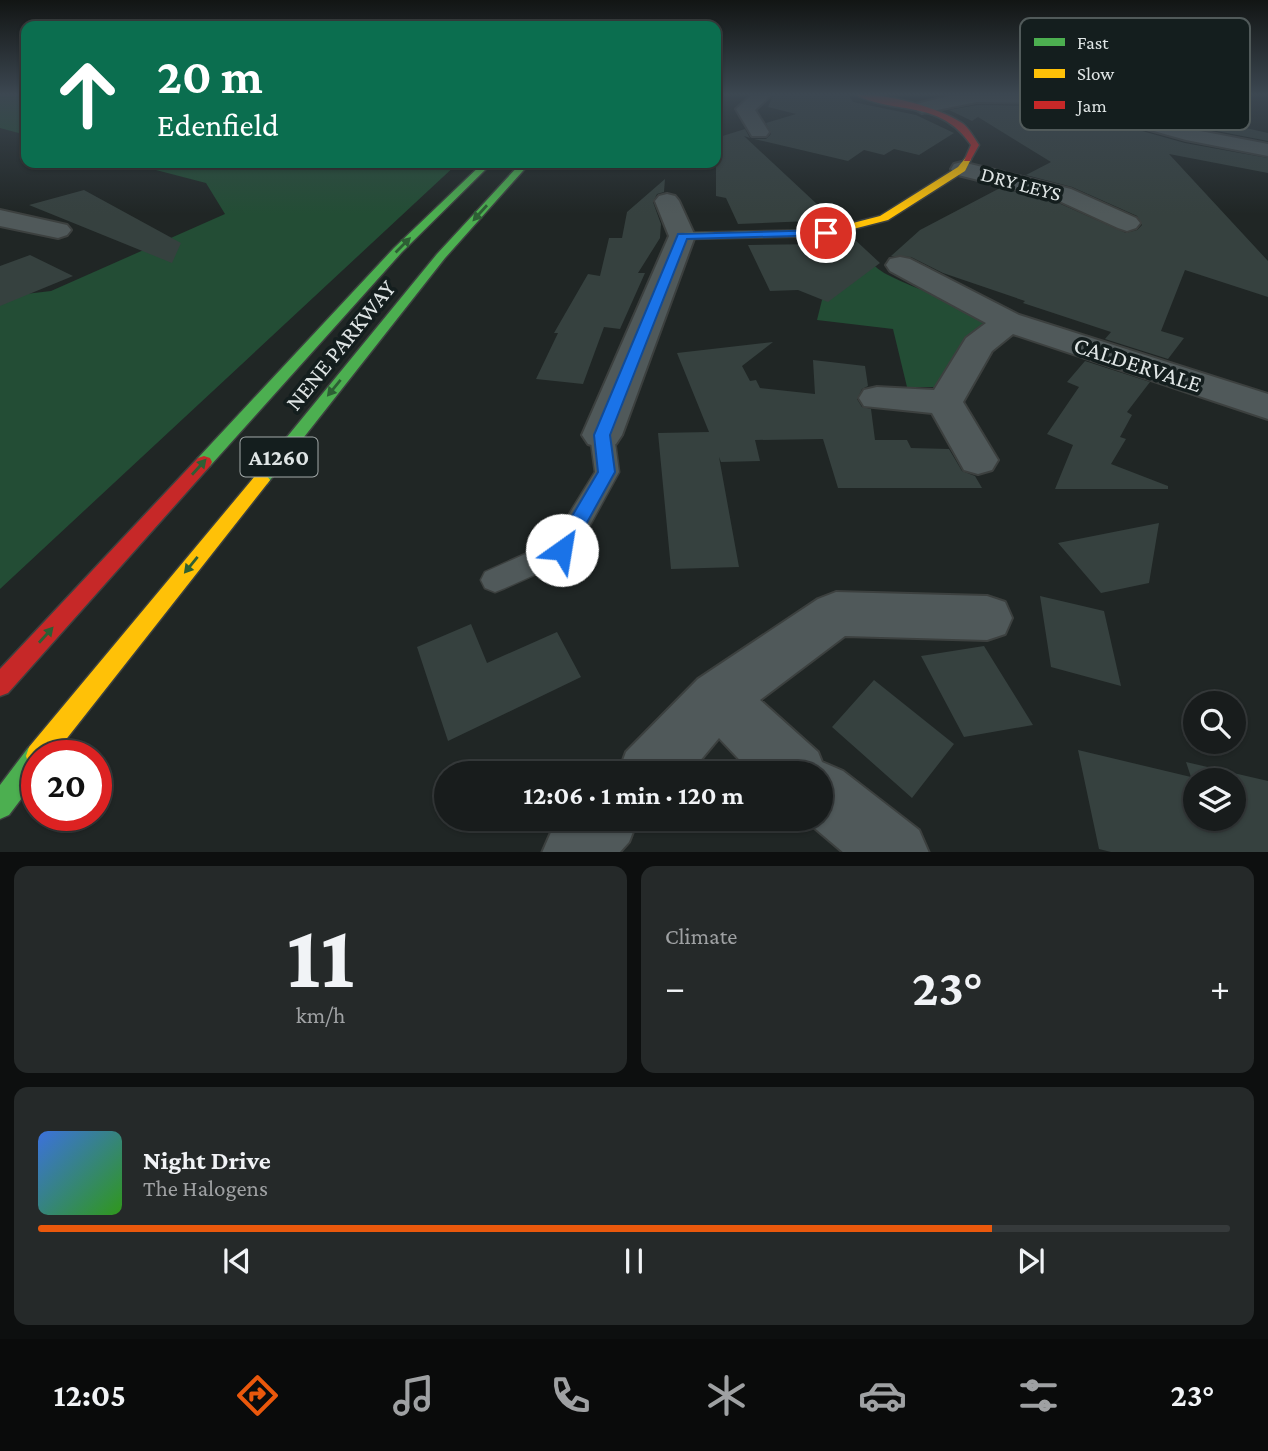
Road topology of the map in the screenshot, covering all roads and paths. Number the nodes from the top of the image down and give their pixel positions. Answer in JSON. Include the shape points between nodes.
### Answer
{"nodes":[{"id":1,"x":968,"y":135,"type":"edge"},
{"id":2,"x":1189,"y":135,"type":"edge"},
{"id":3,"x":1268,"y":150,"type":"edge"},
{"id":4,"x":483,"y":168,"type":"edge"},
{"id":5,"x":521,"y":168,"type":"edge"},
{"id":6,"x":962,"y":169,"type":"junction"},
{"id":7,"x":667,"y":201,"type":"dead end"},
{"id":8,"x":0,"y":218,"type":"edge"},
{"id":9,"x":1127,"y":223,"type":"dead end"},
{"id":10,"x":58,"y":230,"type":"dead end"},
{"id":11,"x":682,"y":236,"type":"junction"},
{"id":12,"x":900,"y":265,"type":"dead end"},
{"id":13,"x":1008,"y":322,"type":"junction"},
{"id":14,"x":877,"y":398,"type":"dead end"},
{"id":15,"x":945,"y":402,"type":"junction"},
{"id":16,"x":1268,"y":407,"type":"edge"},
{"id":17,"x":602,"y":435,"type":"joint"},
{"id":18,"x":978,"y":460,"type":"dead end"},
{"id":19,"x":495,"y":580,"type":"dead end"},
{"id":20,"x":987,"y":618,"type":"dead end"},
{"id":21,"x":0,"y":685,"type":"edge"},
{"id":22,"x":718,"y":698,"type":"junction"},
{"id":23,"x":51,"y":740,"type":"edge"},
{"id":24,"x":660,"y":761,"type":"edge"},
{"id":25,"x":783,"y":761,"type":"edge"},
{"id":26,"x":21,"y":778,"type":"edge"},
{"id":27,"x":833,"y":802,"type":"edge"},
{"id":28,"x":0,"y":806,"type":"edge"},
{"id":29,"x":595,"y":831,"type":"edge"},
{"id":30,"x":575,"y":852,"type":"edge"},
{"id":31,"x":896,"y":852,"type":"edge"}],
"edges":[{"from":1,"to":6,"type":"main road","name":"DRY LEYS","via":[[975,145]]},
{"from":2,"to":3,"type":"street"},
{"from":21,"to":4,"type":"main road","name":"NENE PARKWAY","number":"A1260","one_way":true,"via":[[398,250]]},
{"from":5,"to":23,"type":"main road","name":"NENE PARKWAY","number":"A1260","one_way":true,"via":[[441,256]]},
{"from":6,"to":9,"type":"street","name":"DRY LEYS","via":[[1063,194]]},
{"from":6,"to":11,"type":"main road","via":[[884,218],[826,233]]},
{"from":7,"to":11,"type":"street"},
{"from":8,"to":10,"type":"street"},
{"from":11,"to":17,"type":"street"},
{"from":12,"to":13,"type":"street","name":"CALDERVALE"},
{"from":13,"to":15,"type":"street","via":[[978,345]]},
{"from":13,"to":16,"type":"street","name":"CALDERVALE"},
{"from":14,"to":15,"type":"street"},
{"from":15,"to":18,"type":"street"},
{"from":17,"to":19,"type":"lane","via":[[607,472],[562,550]]},
{"from":20,"to":22,"type":"street","via":[[836,614]]},
{"from":22,"to":24,"type":"street"},
{"from":22,"to":25,"type":"street"},
{"from":26,"to":28,"type":"main road","name":"NENE PARKWAY","number":"A1260"},
{"from":27,"to":31,"type":"street"},
{"from":29,"to":30,"type":"street"}]}
